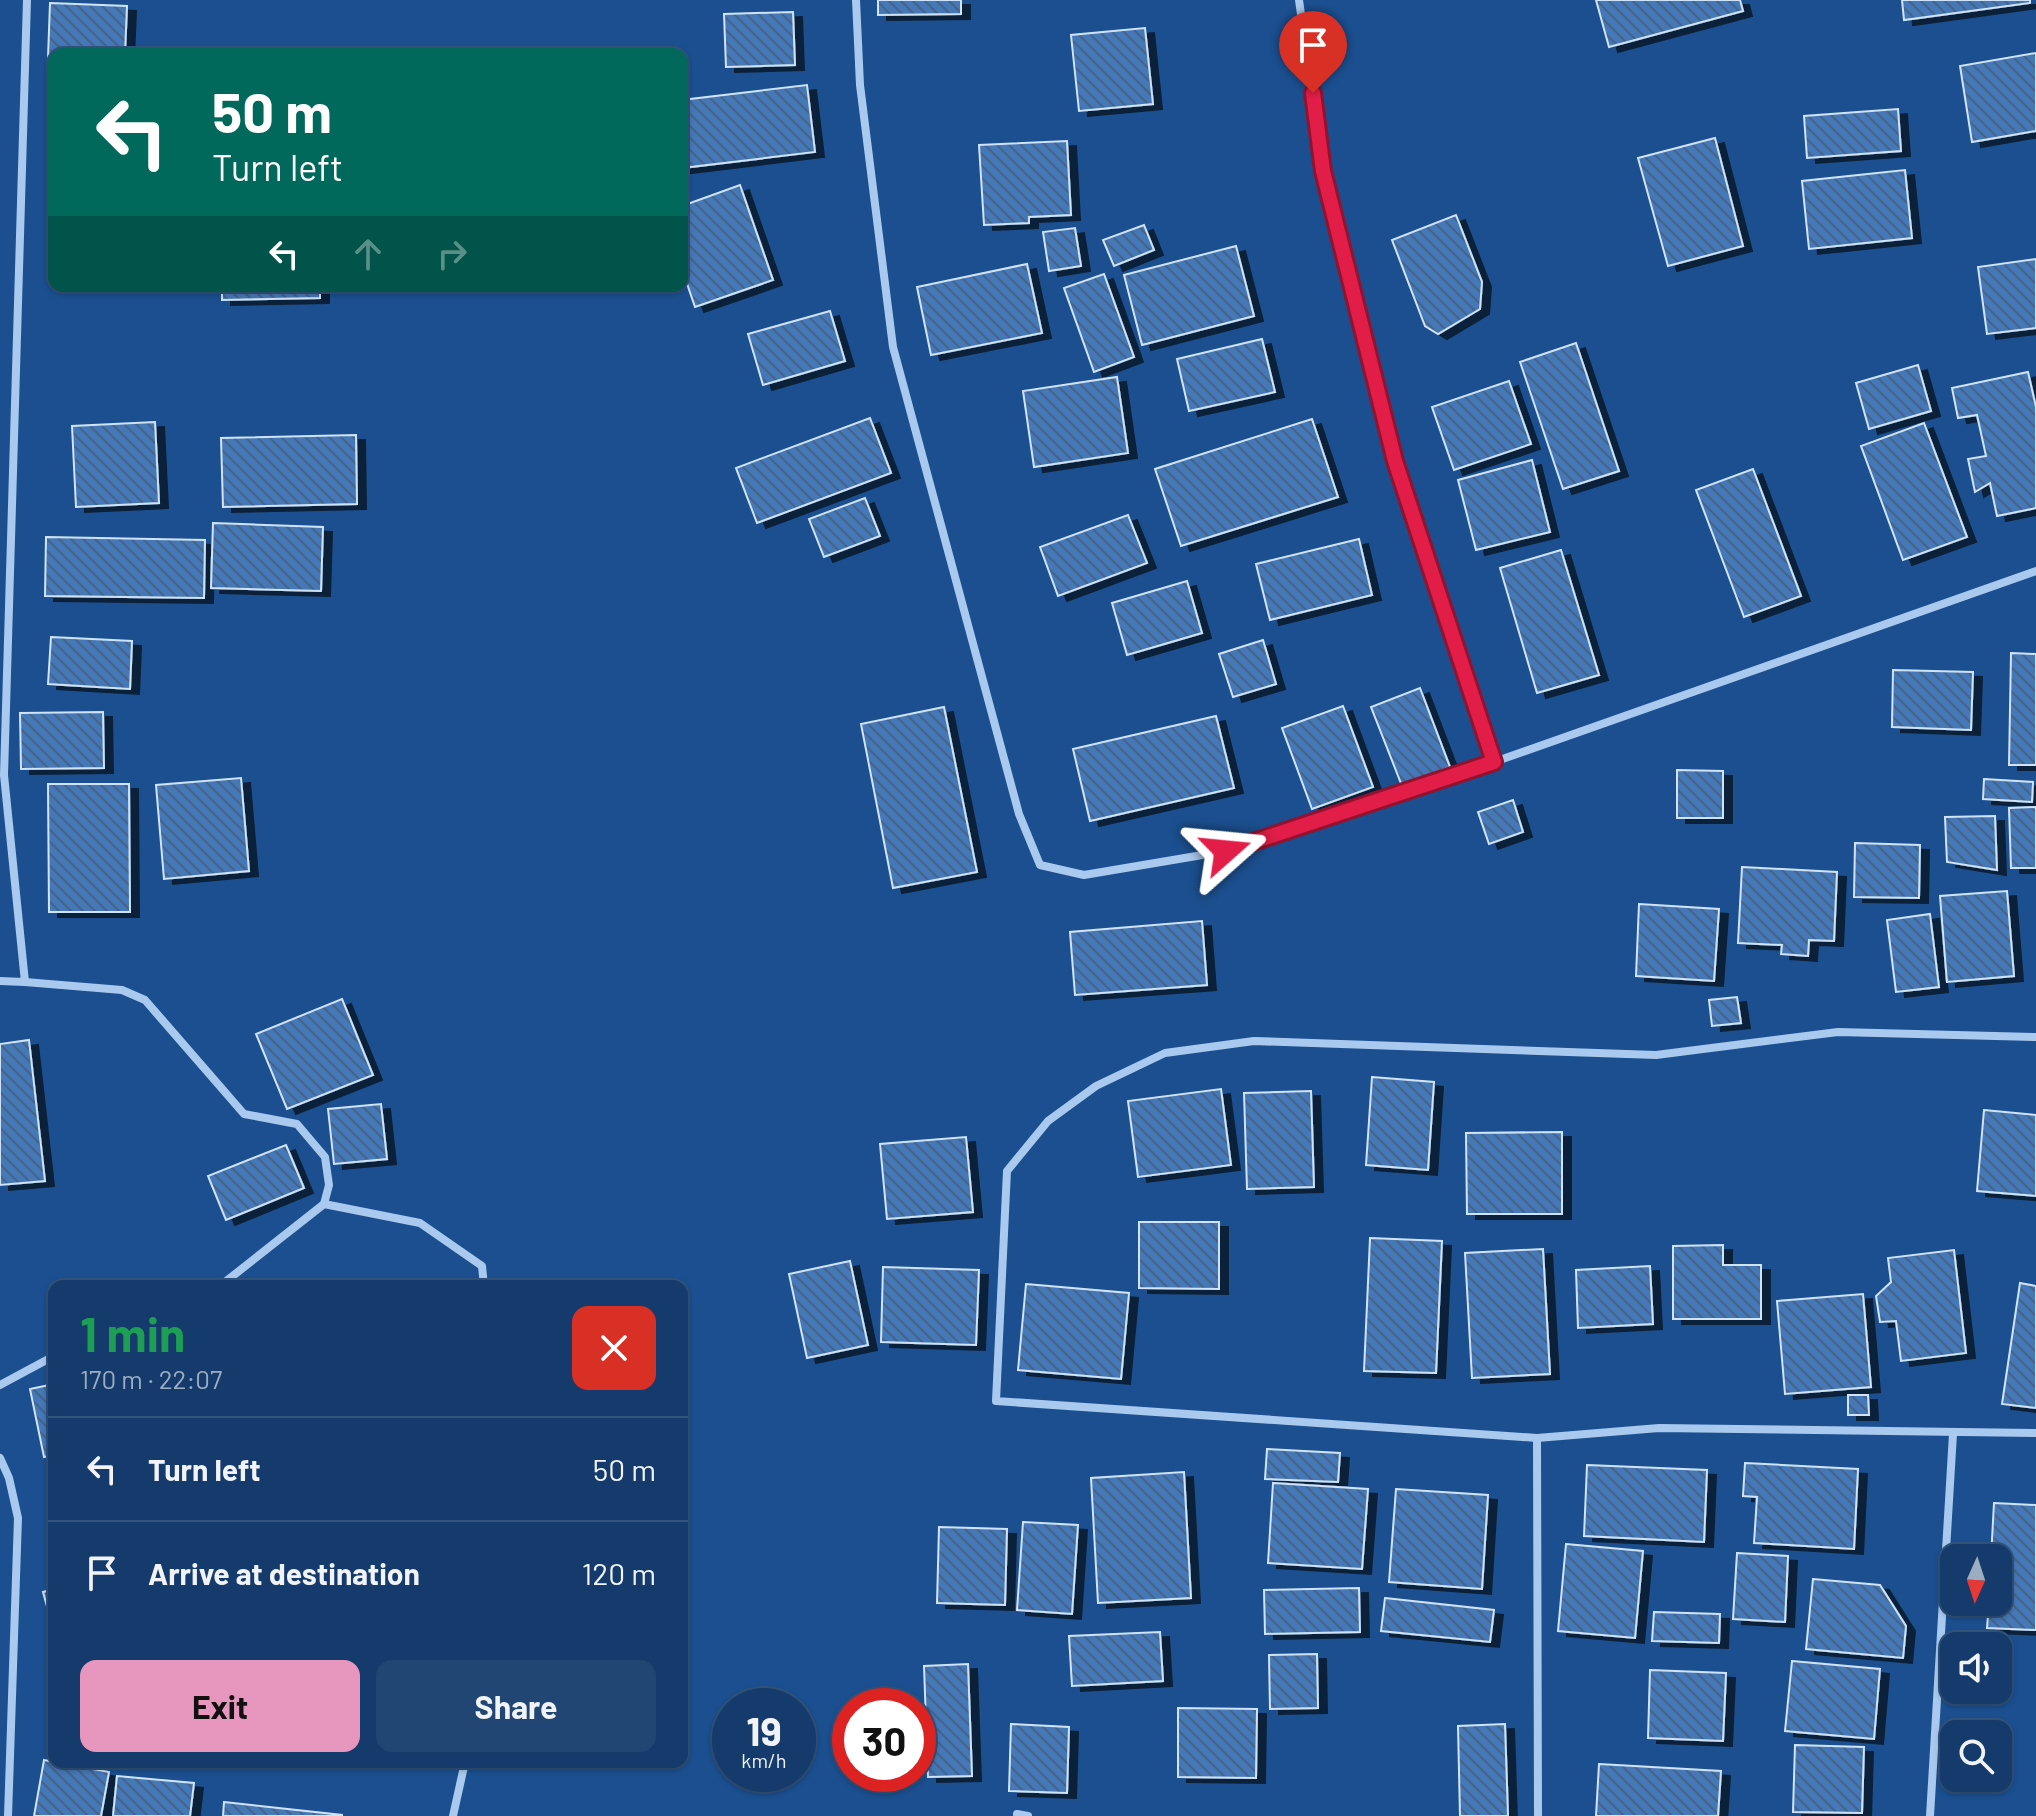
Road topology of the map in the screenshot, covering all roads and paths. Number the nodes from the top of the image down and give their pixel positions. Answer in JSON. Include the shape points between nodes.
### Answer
{"nodes":[{"id":1,"x":27,"y":0,"type":"edge"},
{"id":2,"x":856,"y":0,"type":"edge"},
{"id":3,"x":1299,"y":0,"type":"edge"},
{"id":4,"x":4,"y":555,"type":"edge"},
{"id":5,"x":2036,"y":571,"type":"edge"},
{"id":6,"x":1494,"y":762,"type":"junction"},
{"id":7,"x":0,"y":981,"type":"edge"},
{"id":8,"x":25,"y":982,"type":"junction"},
{"id":9,"x":2036,"y":1037,"type":"edge"},
{"id":10,"x":324,"y":1204,"type":"junction"},
{"id":11,"x":228,"y":1280,"type":"edge"},
{"id":12,"x":483,"y":1280,"type":"edge"},
{"id":13,"x":48,"y":1359,"type":"edge"},
{"id":14,"x":0,"y":1385,"type":"edge"},
{"id":15,"x":2036,"y":1433,"type":"edge"},
{"id":16,"x":1953,"y":1434,"type":"junction"},
{"id":17,"x":1537,"y":1438,"type":"junction"},
{"id":18,"x":0,"y":1458,"type":"edge"},
{"id":19,"x":464,"y":1768,"type":"edge"},
{"id":20,"x":1017,"y":1814,"type":"edge"},
{"id":21,"x":8,"y":1816,"type":"edge"},
{"id":22,"x":453,"y":1816,"type":"edge"},
{"id":23,"x":1028,"y":1816,"type":"edge"},
{"id":24,"x":1538,"y":1816,"type":"edge"},
{"id":25,"x":1930,"y":1816,"type":"edge"}],
"edges":[{"from":1,"to":4,"type":"street","via":[[19,335]]},
{"from":2,"to":6,"type":"street","via":[[860,85],[893,347],[1019,814],[1040,865],[1084,875],[1226,851]]},
{"from":3,"to":6,"type":"street","via":[[1323,171],[1395,461]]},
{"from":4,"to":8,"type":"street","via":[[4,775]]},
{"from":5,"to":6,"type":"street"},
{"from":7,"to":8,"type":"street"},
{"from":8,"to":10,"type":"street","via":[[122,990],[145,1000],[244,1114],[297,1124],[325,1157],[329,1185]]},
{"from":9,"to":17,"type":"street","via":[[1838,1032],[1656,1055],[1254,1041],[1165,1053],[1096,1086],[1048,1121],[1007,1171],[996,1401]]},
{"from":10,"to":11,"type":"street"},
{"from":10,"to":12,"type":"street","via":[[420,1223],[482,1266]]},
{"from":13,"to":14,"type":"street"},
{"from":15,"to":16,"type":"street"},
{"from":16,"to":17,"type":"street","via":[[1659,1428]]},
{"from":16,"to":25,"type":"street"},
{"from":17,"to":24,"type":"street"},
{"from":18,"to":21,"type":"street","via":[[18,1518]]},
{"from":19,"to":22,"type":"street"},
{"from":20,"to":23,"type":"street"}]}
